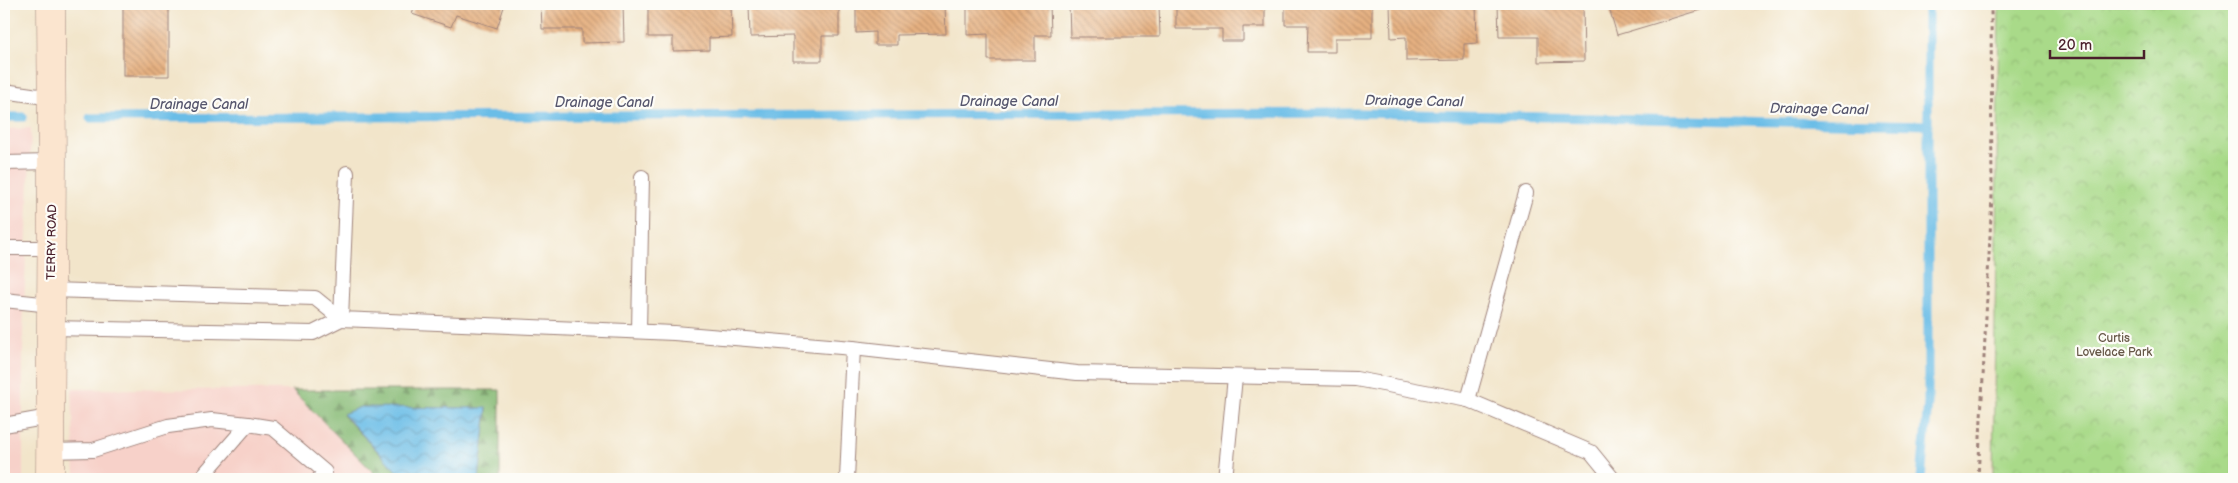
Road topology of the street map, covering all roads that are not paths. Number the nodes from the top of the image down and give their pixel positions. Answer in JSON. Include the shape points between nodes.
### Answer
{"nodes":[{"id":1,"x":51,"y":4,"type":"edge"},
{"id":2,"x":4,"y":91,"type":"edge"},
{"id":3,"x":52,"y":98,"type":"junction"},
{"id":4,"x":52,"y":162,"type":"junction"},
{"id":5,"x":4,"y":163,"type":"edge"},
{"id":6,"x":347,"y":173,"type":"dead end"},
{"id":7,"x":642,"y":177,"type":"dead end"},
{"id":8,"x":1526,"y":193,"type":"dead end"},
{"id":9,"x":4,"y":248,"type":"edge"},
{"id":10,"x":52,"y":248,"type":"junction"},
{"id":11,"x":4,"y":300,"type":"edge"},
{"id":12,"x":51,"y":307,"type":"junction"},
{"id":13,"x":341,"y":319,"type":"junction"},
{"id":14,"x":639,"y":331,"type":"junction"},
{"id":15,"x":853,"y":348,"type":"junction"},
{"id":16,"x":1235,"y":376,"type":"junction"},
{"id":17,"x":1468,"y":400,"type":"junction"},
{"id":18,"x":49,"y":417,"type":"junction"},
{"id":19,"x":248,"y":424,"type":"junction"},
{"id":20,"x":4,"y":425,"type":"edge"},
{"id":21,"x":50,"y":451,"type":"junction"},
{"id":22,"x":326,"y":477,"type":"edge"},
{"id":23,"x":50,"y":479,"type":"edge"},
{"id":24,"x":200,"y":479,"type":"edge"},
{"id":25,"x":847,"y":479,"type":"edge"},
{"id":26,"x":1225,"y":479,"type":"edge"},
{"id":27,"x":1613,"y":479,"type":"edge"}],
"edges":[{"from":1,"to":3,"type":"street","name":"TERRY ROAD"},
{"from":2,"to":3,"type":"lane"},
{"from":3,"to":4,"type":"street","name":"TERRY ROAD"},
{"from":4,"to":5,"type":"lane"},
{"from":4,"to":10,"type":"street","name":"TERRY ROAD"},
{"from":6,"to":13,"type":"lane"},
{"from":7,"to":14,"type":"lane"},
{"from":8,"to":17,"type":"lane"},
{"from":9,"to":10,"type":"lane"},
{"from":10,"to":12,"type":"street","name":"TERRY ROAD"},
{"from":11,"to":12,"type":"lane"},
{"from":12,"to":13,"type":"lane","via":[[313,333]]},
{"from":12,"to":13,"type":"lane","via":[[315,298]]},
{"from":12,"to":18,"type":"street","name":"TERRY ROAD"},
{"from":13,"to":14,"type":"lane"},
{"from":14,"to":15,"type":"lane"},
{"from":15,"to":16,"type":"lane","via":[[1077,374]]},
{"from":15,"to":25,"type":"lane"},
{"from":16,"to":17,"type":"lane","via":[[1356,379]]},
{"from":16,"to":26,"type":"lane"},
{"from":17,"to":27,"type":"lane","via":[[1592,452]]},
{"from":18,"to":20,"type":"lane"},
{"from":18,"to":21,"type":"street","name":"TERRY ROAD"},
{"from":19,"to":21,"type":"lane","via":[[212,420],[168,426],[94,450]]},
{"from":19,"to":22,"type":"lane","via":[[273,428]]},
{"from":19,"to":24,"type":"lane"},
{"from":21,"to":23,"type":"street","name":"TERRY ROAD"}]}
